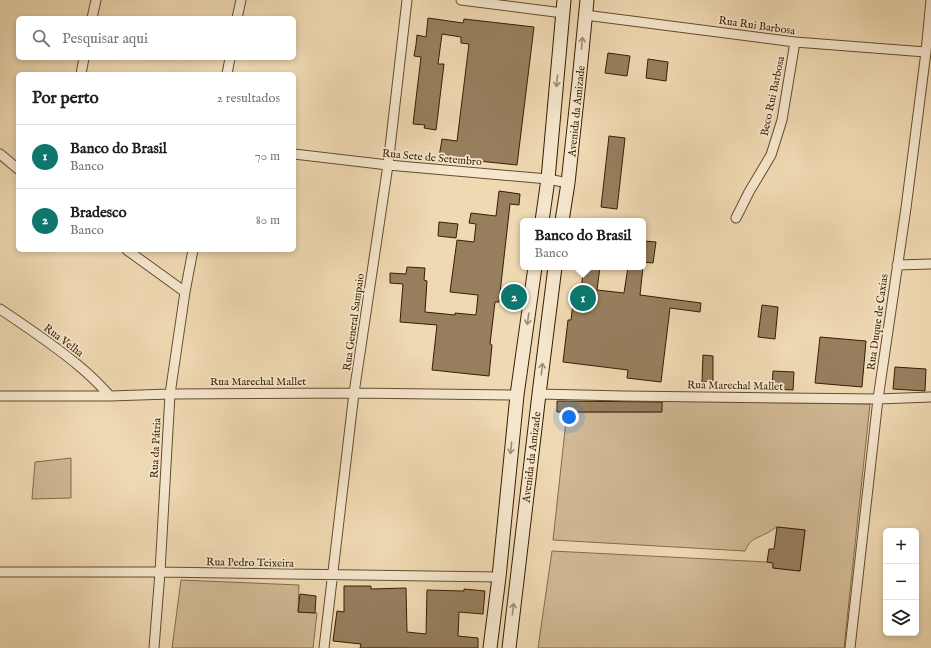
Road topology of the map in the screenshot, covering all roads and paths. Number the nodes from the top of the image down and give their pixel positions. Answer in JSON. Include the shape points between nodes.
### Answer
{"nodes":[{"id":1,"x":96,"y":0,"type":"edge"},
{"id":2,"x":241,"y":0,"type":"edge"},
{"id":3,"x":408,"y":0,"type":"edge"},
{"id":4,"x":461,"y":0,"type":"edge"},
{"id":5,"x":564,"y":0,"type":"edge"},
{"id":6,"x":587,"y":0,"type":"edge"},
{"id":7,"x":931,"y":0,"type":"edge"},
{"id":8,"x":563,"y":13,"type":"junction"},
{"id":9,"x":585,"y":14,"type":"junction"},
{"id":10,"x":92,"y":16,"type":"edge"},
{"id":11,"x":237,"y":16,"type":"edge"},
{"id":12,"x":796,"y":42,"type":"junction"},
{"id":13,"x":926,"y":52,"type":"junction"},
{"id":14,"x":84,"y":60,"type":"edge"},
{"id":15,"x":230,"y":60,"type":"edge"},
{"id":16,"x":81,"y":72,"type":"edge"},
{"id":17,"x":227,"y":72,"type":"edge"},
{"id":18,"x":0,"y":154,"type":"edge"},
{"id":19,"x":296,"y":154,"type":"edge"},
{"id":20,"x":388,"y":165,"type":"junction"},
{"id":21,"x":16,"y":166,"type":"edge"},
{"id":22,"x":548,"y":180,"type":"junction"},
{"id":23,"x":568,"y":183,"type":"junction"},
{"id":24,"x":542,"y":218,"type":"edge"},
{"id":25,"x":562,"y":218,"type":"edge"},
{"id":26,"x":736,"y":218,"type":"dead end"},
{"id":27,"x":130,"y":252,"type":"edge"},
{"id":28,"x":193,"y":252,"type":"edge"},
{"id":29,"x":931,"y":264,"type":"edge"},
{"id":30,"x":897,"y":265,"type":"junction"},
{"id":31,"x":534,"y":272,"type":"edge"},
{"id":32,"x":554,"y":273,"type":"edge"},
{"id":33,"x":185,"y":292,"type":"junction"},
{"id":34,"x":0,"y":309,"type":"edge"},
{"id":35,"x":354,"y":393,"type":"junction"},
{"id":36,"x":170,"y":394,"type":"junction"},
{"id":37,"x":539,"y":394,"type":"junction"},
{"id":38,"x":517,"y":395,"type":"junction"},
{"id":39,"x":0,"y":396,"type":"edge"},
{"id":40,"x":110,"y":396,"type":"junction"},
{"id":41,"x":931,"y":397,"type":"edge"},
{"id":42,"x":878,"y":399,"type":"junction"},
{"id":43,"x":530,"y":462,"type":"junction"},
{"id":44,"x":509,"y":466,"type":"junction"},
{"id":45,"x":0,"y":572,"type":"edge"},
{"id":46,"x":160,"y":572,"type":"junction"},
{"id":47,"x":333,"y":575,"type":"junction"},
{"id":48,"x":499,"y":577,"type":"junction"},
{"id":49,"x":154,"y":648,"type":"edge"},
{"id":50,"x":324,"y":648,"type":"edge"},
{"id":51,"x":490,"y":648,"type":"edge"},
{"id":52,"x":509,"y":648,"type":"edge"},
{"id":53,"x":850,"y":648,"type":"edge"}],
"edges":[{"from":1,"to":10,"type":"street"},
{"from":2,"to":11,"type":"street"},
{"from":3,"to":20,"type":"street","name":"Rua General Sampaio"},
{"from":4,"to":8,"type":"street"},
{"from":5,"to":8,"type":"main road","name":"Avenida da Amizade"},
{"from":6,"to":9,"type":"main road","name":"Avenida da Amizade"},
{"from":7,"to":13,"type":"street","name":"Rua Duque de Caxias"},
{"from":8,"to":22,"type":"main road","name":"Avenida da Amizade","one_way":true},
{"from":9,"to":12,"type":"street","name":"Rua Rui Barbosa"},
{"from":23,"to":9,"type":"main road","name":"Avenida da Amizade","one_way":true},
{"from":12,"to":13,"type":"street","name":"Rua Rui Barbosa"},
{"from":12,"to":26,"type":"street","name":"Beco Rui Barbosa","via":[[782,120],[771,155]]},
{"from":13,"to":30,"type":"street","name":"Rua Duque de Caxias"},
{"from":14,"to":16,"type":"street"},
{"from":15,"to":17,"type":"street"},
{"from":18,"to":21,"type":"street"},
{"from":19,"to":20,"type":"street","name":"Rua Sete de Setembro"},
{"from":20,"to":22,"type":"street","name":"Rua Sete de Setembro"},
{"from":20,"to":35,"type":"street","name":"Rua General Sampaio"},
{"from":22,"to":23,"type":"street","name":"Rua Sete de Setembro"},
{"from":22,"to":24,"type":"main road","name":"Avenida da Amizade"},
{"from":23,"to":25,"type":"main road","name":"Avenida da Amizade"},
{"from":27,"to":33,"type":"street"},
{"from":28,"to":33,"type":"street","name":"Rua da Pátria"},
{"from":29,"to":30,"type":"street"},
{"from":30,"to":42,"type":"street","name":"Rua Duque de Caxias"},
{"from":31,"to":32,"type":"main road"},
{"from":31,"to":38,"type":"main road","name":"Avenida da Amizade","one_way":true},
{"from":37,"to":32,"type":"main road","name":"Avenida da Amizade","one_way":true},
{"from":33,"to":36,"type":"street","name":"Rua da Pátria"},
{"from":34,"to":40,"type":"street","name":"Rua Velha","via":[[78,365]]},
{"from":35,"to":36,"type":"street","name":"Rua Marechal Mallet"},
{"from":35,"to":38,"type":"street","name":"Rua Marechal Mallet"},
{"from":35,"to":47,"type":"street","name":"Rua General Sampaio"},
{"from":36,"to":40,"type":"street","name":"Rua Marechal Mallet"},
{"from":36,"to":46,"type":"street","name":"Rua da Pátria"},
{"from":37,"to":42,"type":"street","name":"Rua Marechal Mallet"},
{"from":37,"to":43,"type":"main road","name":"Avenida da Amizade"},
{"from":38,"to":44,"type":"main road","name":"Avenida da Amizade","one_way":true},
{"from":39,"to":40,"type":"street","name":"Rua Marechal Mallet"},
{"from":41,"to":42,"type":"street","name":"Rua Marechal Mallet"},
{"from":42,"to":53,"type":"street","name":"Rua Duque de Caxias"},
{"from":43,"to":44,"type":"main road"},
{"from":52,"to":43,"type":"main road","name":"Avenida da Amizade","one_way":true},
{"from":44,"to":48,"type":"main road","name":"Avenida da Amizade"},
{"from":45,"to":46,"type":"street","name":"Rua Pedro Teixeira"},
{"from":46,"to":47,"type":"street","name":"Rua Pedro Teixeira"},
{"from":46,"to":49,"type":"street","name":"Rua da Pátria"},
{"from":47,"to":48,"type":"street","name":"Rua Pedro Teixeira"},
{"from":47,"to":50,"type":"street","name":"Rua General Sampaio"},
{"from":48,"to":51,"type":"main road","name":"Avenida da Amizade"}]}
